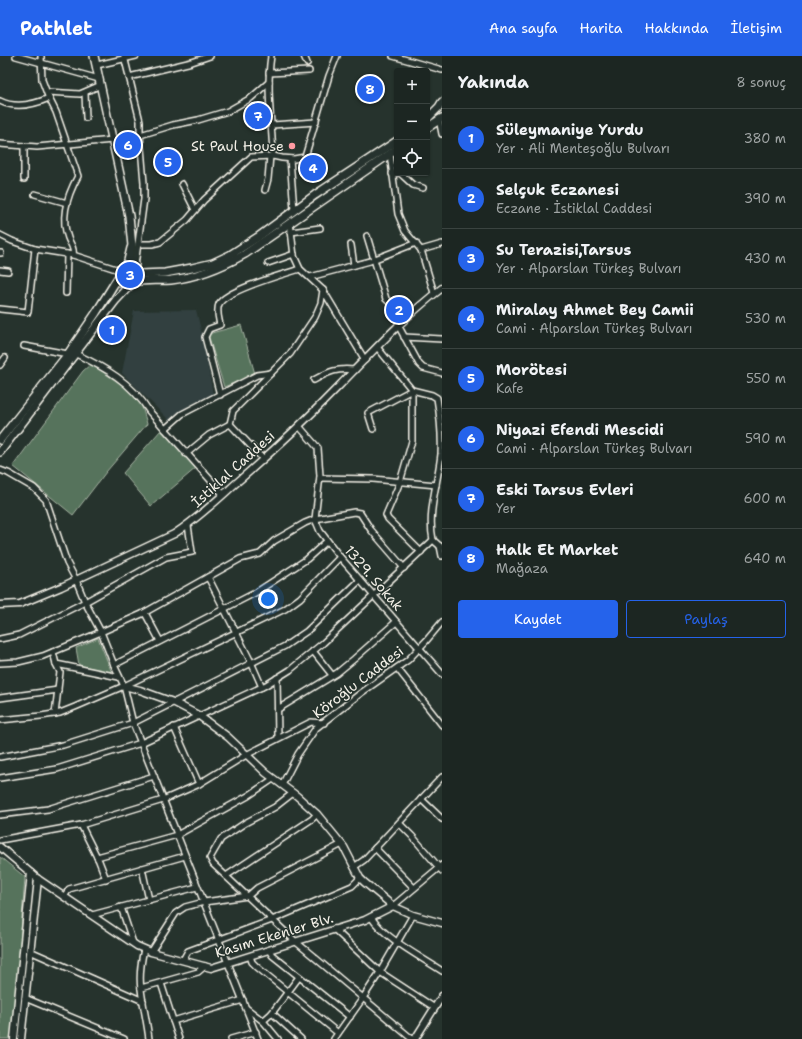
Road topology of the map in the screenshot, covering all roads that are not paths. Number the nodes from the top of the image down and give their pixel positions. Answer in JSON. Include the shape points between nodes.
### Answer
{"nodes":[{"id":1,"x":16,"y":56,"type":"edge"},
{"id":2,"x":41,"y":56,"type":"edge"},
{"id":3,"x":94,"y":56,"type":"edge"},
{"id":4,"x":136,"y":56,"type":"edge"},
{"id":5,"x":210,"y":56,"type":"edge"},
{"id":6,"x":271,"y":56,"type":"edge"},
{"id":7,"x":304,"y":56,"type":"edge"},
{"id":8,"x":338,"y":56,"type":"edge"},
{"id":9,"x":393,"y":56,"type":"edge"},
{"id":10,"x":124,"y":57,"type":"edge"},
{"id":11,"x":194,"y":58,"type":"edge"},
{"id":12,"x":41,"y":63,"type":"junction"},
{"id":13,"x":307,"y":63,"type":"dead end"},
{"id":14,"x":96,"y":65,"type":"junction"},
{"id":15,"x":442,"y":70,"type":"edge"},
{"id":16,"x":309,"y":71,"type":"dead end"},
{"id":17,"x":269,"y":73,"type":"junction"},
{"id":18,"x":129,"y":76,"type":"junction"},
{"id":19,"x":100,"y":82,"type":"junction"},
{"id":20,"x":269,"y":82,"type":"junction"},
{"id":21,"x":47,"y":92,"type":"junction"},
{"id":22,"x":85,"y":93,"type":"junction"},
{"id":23,"x":49,"y":98,"type":"junction"},
{"id":24,"x":0,"y":101,"type":"edge"},
{"id":25,"x":442,"y":102,"type":"edge"},
{"id":26,"x":430,"y":116,"type":"edge"},
{"id":27,"x":86,"y":118,"type":"dead end"},
{"id":28,"x":441,"y":118,"type":"edge"},
{"id":29,"x":316,"y":122,"type":"junction"},
{"id":30,"x":272,"y":125,"type":"junction"},
{"id":31,"x":430,"y":126,"type":"edge"},
{"id":32,"x":442,"y":134,"type":"edge"},
{"id":33,"x":140,"y":135,"type":"junction"},
{"id":34,"x":113,"y":141,"type":"junction"},
{"id":35,"x":394,"y":143,"type":"edge"},
{"id":36,"x":0,"y":144,"type":"edge"},
{"id":37,"x":67,"y":145,"type":"junction"},
{"id":38,"x":24,"y":146,"type":"junction"},
{"id":39,"x":394,"y":151,"type":"edge"},
{"id":40,"x":390,"y":154,"type":"junction"},
{"id":41,"x":271,"y":156,"type":"junction"},
{"id":42,"x":290,"y":159,"type":"junction"},
{"id":43,"x":392,"y":174,"type":"junction"},
{"id":44,"x":24,"y":179,"type":"dead end"},
{"id":45,"x":182,"y":184,"type":"dead end"},
{"id":46,"x":423,"y":188,"type":"dead end"},
{"id":47,"x":265,"y":190,"type":"dead end"},
{"id":48,"x":35,"y":194,"type":"dead end"},
{"id":49,"x":67,"y":203,"type":"junction"},
{"id":50,"x":195,"y":210,"type":"junction"},
{"id":51,"x":294,"y":210,"type":"junction"},
{"id":52,"x":290,"y":222,"type":"junction"},
{"id":53,"x":320,"y":228,"type":"dead end"},
{"id":54,"x":291,"y":232,"type":"junction"},
{"id":55,"x":0,"y":235,"type":"edge"},
{"id":56,"x":367,"y":236,"type":"dead end"},
{"id":57,"x":416,"y":243,"type":"junction"},
{"id":58,"x":442,"y":244,"type":"edge"},
{"id":59,"x":135,"y":245,"type":"junction"},
{"id":60,"x":351,"y":245,"type":"dead end"},
{"id":61,"x":35,"y":250,"type":"junction"},
{"id":62,"x":421,"y":250,"type":"junction"},
{"id":63,"x":294,"y":254,"type":"junction"},
{"id":64,"x":70,"y":255,"type":"junction"},
{"id":65,"x":373,"y":259,"type":"junction"},
{"id":66,"x":268,"y":263,"type":"dead end"},
{"id":67,"x":354,"y":265,"type":"junction"},
{"id":68,"x":300,"y":269,"type":"junction"},
{"id":69,"x":0,"y":270,"type":"edge"},
{"id":70,"x":8,"y":271,"type":"dead end"},
{"id":71,"x":122,"y":272,"type":"junction"},
{"id":72,"x":310,"y":277,"type":"junction"},
{"id":73,"x":134,"y":279,"type":"junction"},
{"id":74,"x":442,"y":288,"type":"edge"},
{"id":75,"x":323,"y":290,"type":"junction"},
{"id":76,"x":66,"y":293,"type":"dead end"},
{"id":77,"x":434,"y":293,"type":"junction"},
{"id":78,"x":0,"y":309,"type":"edge"},
{"id":79,"x":405,"y":318,"type":"junction"},
{"id":80,"x":398,"y":325,"type":"junction"},
{"id":81,"x":404,"y":338,"type":"junction"},
{"id":82,"x":442,"y":339,"type":"edge"},
{"id":83,"x":24,"y":346,"type":"dead end"},
{"id":84,"x":377,"y":347,"type":"junction"},
{"id":85,"x":68,"y":354,"type":"junction"},
{"id":86,"x":76,"y":354,"type":"junction"},
{"id":87,"x":5,"y":358,"type":"dead end"},
{"id":88,"x":365,"y":360,"type":"junction"},
{"id":89,"x":0,"y":365,"type":"edge"},
{"id":90,"x":355,"y":370,"type":"junction"},
{"id":91,"x":271,"y":373,"type":"junction"},
{"id":92,"x":442,"y":373,"type":"edge"},
{"id":93,"x":314,"y":380,"type":"dead end"},
{"id":94,"x":412,"y":390,"type":"junction"},
{"id":95,"x":220,"y":395,"type":"junction"},
{"id":96,"x":230,"y":424,"type":"junction"},
{"id":97,"x":299,"y":426,"type":"junction"},
{"id":98,"x":373,"y":429,"type":"dead end"},
{"id":99,"x":165,"y":430,"type":"junction"},
{"id":100,"x":0,"y":439,"type":"edge"},
{"id":101,"x":0,"y":452,"type":"edge"},
{"id":102,"x":186,"y":454,"type":"junction"},
{"id":103,"x":263,"y":459,"type":"junction"},
{"id":104,"x":0,"y":470,"type":"edge"},
{"id":105,"x":320,"y":478,"type":"junction"},
{"id":106,"x":400,"y":482,"type":"junction"},
{"id":107,"x":436,"y":485,"type":"junction"},
{"id":108,"x":224,"y":494,"type":"junction"},
{"id":109,"x":315,"y":519,"type":"junction"},
{"id":110,"x":188,"y":524,"type":"junction"},
{"id":111,"x":433,"y":540,"type":"junction"},
{"id":112,"x":327,"y":541,"type":"junction"},
{"id":113,"x":441,"y":547,"type":"edge"},
{"id":114,"x":421,"y":552,"type":"junction"},
{"id":115,"x":442,"y":556,"type":"edge"},
{"id":116,"x":340,"y":557,"type":"junction"},
{"id":117,"x":404,"y":568,"type":"junction"},
{"id":118,"x":208,"y":578,"type":"junction"},
{"id":119,"x":76,"y":580,"type":"junction"},
{"id":120,"x":360,"y":580,"type":"junction"},
{"id":121,"x":374,"y":596,"type":"junction"},
{"id":122,"x":85,"y":602,"type":"junction"},
{"id":123,"x":0,"y":605,"type":"edge"},
{"id":124,"x":224,"y":609,"type":"junction"},
{"id":125,"x":145,"y":613,"type":"junction"},
{"id":126,"x":396,"y":622,"type":"junction"},
{"id":127,"x":442,"y":622,"type":"edge"},
{"id":128,"x":101,"y":632,"type":"junction"},
{"id":129,"x":236,"y":633,"type":"junction"},
{"id":130,"x":0,"y":639,"type":"edge"},
{"id":131,"x":160,"y":641,"type":"junction"},
{"id":132,"x":419,"y":648,"type":"junction"},
{"id":133,"x":313,"y":651,"type":"junction"},
{"id":134,"x":53,"y":652,"type":"junction"},
{"id":135,"x":251,"y":662,"type":"junction"},
{"id":136,"x":0,"y":663,"type":"edge"},
{"id":137,"x":56,"y":664,"type":"junction"},
{"id":138,"x":114,"y":665,"type":"junction"},
{"id":139,"x":397,"y":668,"type":"junction"},
{"id":140,"x":442,"y":674,"type":"edge"},
{"id":141,"x":332,"y":676,"type":"junction"},
{"id":142,"x":119,"y":677,"type":"junction"},
{"id":143,"x":277,"y":678,"type":"junction"},
{"id":144,"x":124,"y":686,"type":"junction"},
{"id":145,"x":262,"y":687,"type":"junction"},
{"id":146,"x":58,"y":690,"type":"junction"},
{"id":147,"x":0,"y":698,"type":"edge"},
{"id":148,"x":173,"y":702,"type":"junction"},
{"id":149,"x":278,"y":709,"type":"junction"},
{"id":150,"x":55,"y":714,"type":"junction"},
{"id":151,"x":198,"y":715,"type":"junction"},
{"id":152,"x":0,"y":720,"type":"edge"},
{"id":153,"x":324,"y":722,"type":"junction"},
{"id":154,"x":133,"y":723,"type":"junction"},
{"id":155,"x":442,"y":724,"type":"edge"},
{"id":156,"x":174,"y":727,"type":"junction"},
{"id":157,"x":278,"y":737,"type":"junction"},
{"id":158,"x":141,"y":743,"type":"junction"},
{"id":159,"x":246,"y":755,"type":"junction"},
{"id":160,"x":0,"y":757,"type":"edge"},
{"id":161,"x":154,"y":776,"type":"junction"},
{"id":162,"x":442,"y":776,"type":"edge"},
{"id":163,"x":0,"y":778,"type":"edge"},
{"id":164,"x":273,"y":779,"type":"junction"},
{"id":165,"x":199,"y":784,"type":"junction"},
{"id":166,"x":282,"y":785,"type":"junction"},
{"id":167,"x":292,"y":793,"type":"junction"},
{"id":168,"x":163,"y":800,"type":"junction"},
{"id":169,"x":421,"y":800,"type":"junction"},
{"id":170,"x":317,"y":814,"type":"junction"},
{"id":171,"x":0,"y":815,"type":"edge"},
{"id":172,"x":442,"y":819,"type":"edge"},
{"id":173,"x":399,"y":823,"type":"junction"},
{"id":174,"x":81,"y":825,"type":"junction"},
{"id":175,"x":177,"y":835,"type":"junction"},
{"id":176,"x":0,"y":840,"type":"edge"},
{"id":177,"x":342,"y":844,"type":"junction"},
{"id":178,"x":0,"y":847,"type":"edge"},
{"id":179,"x":375,"y":848,"type":"junction"},
{"id":180,"x":185,"y":856,"type":"junction"},
{"id":181,"x":98,"y":858,"type":"junction"},
{"id":182,"x":354,"y":867,"type":"junction"},
{"id":183,"x":142,"y":868,"type":"junction"},
{"id":184,"x":441,"y":868,"type":"edge"},
{"id":185,"x":31,"y":873,"type":"junction"},
{"id":186,"x":226,"y":876,"type":"junction"},
{"id":187,"x":360,"y":878,"type":"junction"},
{"id":188,"x":38,"y":879,"type":"junction"},
{"id":189,"x":106,"y":879,"type":"junction"},
{"id":190,"x":198,"y":886,"type":"junction"},
{"id":191,"x":414,"y":888,"type":"junction"},
{"id":192,"x":248,"y":896,"type":"junction"},
{"id":193,"x":64,"y":897,"type":"junction"},
{"id":194,"x":149,"y":900,"type":"junction"},
{"id":195,"x":204,"y":902,"type":"junction"},
{"id":196,"x":393,"y":906,"type":"junction"},
{"id":197,"x":121,"y":908,"type":"junction"},
{"id":198,"x":92,"y":915,"type":"junction"},
{"id":199,"x":413,"y":915,"type":"junction"},
{"id":200,"x":372,"y":917,"type":"junction"},
{"id":201,"x":272,"y":920,"type":"junction"},
{"id":202,"x":442,"y":923,"type":"edge"},
{"id":203,"x":334,"y":929,"type":"junction"},
{"id":204,"x":219,"y":940,"type":"junction"},
{"id":205,"x":295,"y":941,"type":"junction"},
{"id":206,"x":397,"y":942,"type":"junction"},
{"id":207,"x":133,"y":943,"type":"junction"},
{"id":208,"x":144,"y":949,"type":"junction"},
{"id":209,"x":269,"y":950,"type":"junction"},
{"id":210,"x":30,"y":951,"type":"junction"},
{"id":211,"x":151,"y":952,"type":"junction"},
{"id":212,"x":250,"y":956,"type":"junction"},
{"id":213,"x":183,"y":960,"type":"junction"},
{"id":214,"x":228,"y":963,"type":"junction"},
{"id":215,"x":205,"y":966,"type":"junction"},
{"id":216,"x":442,"y":971,"type":"edge"},
{"id":217,"x":380,"y":972,"type":"junction"},
{"id":218,"x":299,"y":977,"type":"junction"},
{"id":219,"x":161,"y":983,"type":"junction"},
{"id":220,"x":141,"y":988,"type":"junction"},
{"id":221,"x":288,"y":992,"type":"junction"},
{"id":222,"x":442,"y":996,"type":"edge"},
{"id":223,"x":25,"y":998,"type":"junction"},
{"id":224,"x":363,"y":998,"type":"junction"},
{"id":225,"x":243,"y":1000,"type":"junction"},
{"id":226,"x":143,"y":1001,"type":"junction"},
{"id":227,"x":246,"y":1008,"type":"junction"},
{"id":228,"x":435,"y":1008,"type":"junction"},
{"id":229,"x":272,"y":1013,"type":"junction"},
{"id":230,"x":350,"y":1016,"type":"junction"},
{"id":231,"x":173,"y":1021,"type":"junction"},
{"id":232,"x":263,"y":1021,"type":"junction"},
{"id":233,"x":256,"y":1032,"type":"junction"},
{"id":234,"x":338,"y":1033,"type":"junction"},
{"id":235,"x":14,"y":1039,"type":"edge"},
{"id":236,"x":21,"y":1039,"type":"edge"},
{"id":237,"x":124,"y":1039,"type":"edge"},
{"id":238,"x":149,"y":1039,"type":"edge"},
{"id":239,"x":179,"y":1039,"type":"edge"},
{"id":240,"x":231,"y":1039,"type":"edge"},
{"id":241,"x":258,"y":1039,"type":"edge"},
{"id":242,"x":278,"y":1039,"type":"edge"},
{"id":243,"x":301,"y":1039,"type":"edge"},
{"id":244,"x":335,"y":1039,"type":"edge"},
{"id":245,"x":414,"y":1039,"type":"edge"}],
"edges":[{"from":1,"to":12,"type":"street"},
{"from":2,"to":12,"type":"street"},
{"from":3,"to":14,"type":"main road"},
{"from":4,"to":10,"type":"street"},
{"from":5,"to":11,"type":"street"},
{"from":6,"to":17,"type":"street"},
{"from":7,"to":13,"type":"street"},
{"from":8,"to":29,"type":"street","via":[[329,76]]},
{"from":9,"to":15,"type":"street"},
{"from":10,"to":14,"type":"street"},
{"from":10,"to":18,"type":"street"},
{"from":11,"to":18,"type":"street"},
{"from":12,"to":19,"type":"street"},
{"from":12,"to":21,"type":"street","via":[[42,80]]},
{"from":14,"to":19,"type":"main road"},
{"from":16,"to":17,"type":"street"},
{"from":17,"to":20,"type":"street"},
{"from":18,"to":33,"type":"street","via":[[140,121]]},
{"from":19,"to":22,"type":"street"},
{"from":19,"to":34,"type":"main road"},
{"from":20,"to":30,"type":"street"},
{"from":20,"to":33,"type":"street","via":[[251,98],[228,111]]},
{"from":21,"to":22,"type":"street"},
{"from":21,"to":23,"type":"street"},
{"from":22,"to":27,"type":"street"},
{"from":23,"to":24,"type":"street","via":[[26,106],[14,106]]},
{"from":23,"to":37,"type":"street"},
{"from":25,"to":26,"type":"main road"},
{"from":28,"to":31,"type":"main road"},
{"from":28,"to":32,"type":"street"},
{"from":29,"to":30,"type":"street"},
{"from":29,"to":42,"type":"street","via":[[305,157]]},
{"from":30,"to":41,"type":"street"},
{"from":33,"to":34,"type":"street"},
{"from":33,"to":59,"type":"street","via":[[144,199]]},
{"from":34,"to":37,"type":"street"},
{"from":34,"to":59,"type":"main road"},
{"from":35,"to":51,"type":"main road"},
{"from":36,"to":38,"type":"street"},
{"from":37,"to":38,"type":"street"},
{"from":37,"to":49,"type":"street","via":[[78,176]]},
{"from":38,"to":44,"type":"street"},
{"from":39,"to":40,"type":"main road"},
{"from":40,"to":43,"type":"street"},
{"from":40,"to":52,"type":"main road"},
{"from":41,"to":42,"type":"street"},
{"from":41,"to":47,"type":"street"},
{"from":41,"to":50,"type":"street","via":[[251,157]]},
{"from":42,"to":51,"type":"street"},
{"from":43,"to":46,"type":"street","via":[[400,173],[413,185]]},
{"from":43,"to":57,"type":"street","via":[[398,214],[405,231]]},
{"from":45,"to":50,"type":"street"},
{"from":48,"to":49,"type":"street"},
{"from":49,"to":64,"type":"street","via":[[66,226],[74,251]]},
{"from":50,"to":59,"type":"street","via":[[160,242]]},
{"from":51,"to":73,"type":"main road","via":[[258,237],[213,263],[165,273],[140,274]]},
{"from":52,"to":54,"type":"street"},
{"from":52,"to":73,"type":"main road","via":[[244,254],[210,271],[171,280]]},
{"from":53,"to":54,"type":"street"},
{"from":54,"to":63,"type":"street"},
{"from":55,"to":61,"type":"street"},
{"from":56,"to":65,"type":"street"},
{"from":57,"to":62,"type":"street"},
{"from":57,"to":65,"type":"street"},
{"from":58,"to":62,"type":"street"},
{"from":59,"to":71,"type":"main road"},
{"from":59,"to":73,"type":"main road"},
{"from":60,"to":67,"type":"street"},
{"from":61,"to":64,"type":"street"},
{"from":61,"to":78,"type":"street","via":[[28,312]]},
{"from":62,"to":77,"type":"street"},
{"from":63,"to":66,"type":"street"},
{"from":63,"to":68,"type":"street"},
{"from":64,"to":71,"type":"street"},
{"from":64,"to":76,"type":"street"},
{"from":65,"to":67,"type":"street"},
{"from":65,"to":79,"type":"street","via":[[386,299]]},
{"from":67,"to":72,"type":"street"},
{"from":68,"to":72,"type":"street"},
{"from":68,"to":95,"type":"street","via":[[252,285],[220,303],[217,309],[220,325],[209,329],[205,337]]},
{"from":69,"to":70,"type":"street"},
{"from":71,"to":73,"type":"main road","via":[[130,269]]},
{"from":71,"to":73,"type":"main road","via":[[122,284],[126,285]]},
{"from":71,"to":85,"type":"main road"},
{"from":72,"to":75,"type":"street"},
{"from":73,"to":86,"type":"main road"},
{"from":74,"to":77,"type":"street","name":"İstiklal Caddesi"},
{"from":75,"to":88,"type":"street"},
{"from":75,"to":91,"type":"street","via":[[316,317],[290,354]]},
{"from":77,"to":79,"type":"street","name":"İstiklal Caddesi"},
{"from":79,"to":80,"type":"street","name":"İstiklal Caddesi"},
{"from":80,"to":81,"type":"street"},
{"from":80,"to":84,"type":"street","name":"İstiklal Caddesi"},
{"from":81,"to":82,"type":"street"},
{"from":81,"to":92,"type":"street","via":[[423,368]]},
{"from":83,"to":85,"type":"street"},
{"from":84,"to":88,"type":"street","name":"İstiklal Caddesi"},
{"from":84,"to":94,"type":"street"},
{"from":85,"to":100,"type":"main road"},
{"from":86,"to":99,"type":"street","via":[[106,368],[130,388],[141,398]]},
{"from":86,"to":101,"type":"main road"},
{"from":87,"to":89,"type":"street"},
{"from":88,"to":90,"type":"street","name":"İstiklal Caddesi"},
{"from":90,"to":93,"type":"street","via":[[337,369]]},
{"from":90,"to":97,"type":"street","name":"İstiklal Caddesi"},
{"from":91,"to":95,"type":"street","via":[[257,375]]},
{"from":91,"to":96,"type":"street","via":[[233,411]]},
{"from":94,"to":98,"type":"street","via":[[368,413]]},
{"from":94,"to":106,"type":"street","via":[[412,441]]},
{"from":94,"to":107,"type":"street","via":[[437,398],[442,446]]},
{"from":95,"to":99,"type":"street","via":[[182,414]]},
{"from":96,"to":102,"type":"street","via":[[209,435]]},
{"from":96,"to":103,"type":"street"},
{"from":97,"to":103,"type":"street","name":"İstiklal Caddesi"},
{"from":97,"to":105,"type":"street","via":[[318,448]]},
{"from":99,"to":102,"type":"street"},
{"from":102,"to":108,"type":"street"},
{"from":103,"to":108,"type":"street","name":"İstiklal Caddesi"},
{"from":104,"to":119,"type":"street","via":[[34,488],[46,500],[67,563]]},
{"from":105,"to":106,"type":"street"},
{"from":105,"to":109,"type":"street"},
{"from":106,"to":107,"type":"street"},
{"from":106,"to":114,"type":"street","via":[[386,515]]},
{"from":107,"to":111,"type":"street","via":[[430,529]]},
{"from":108,"to":110,"type":"street","name":"İstiklal Caddesi"},
{"from":109,"to":112,"type":"street","name":"1329. Sokak"},
{"from":109,"to":117,"type":"street","via":[[360,513]]},
{"from":109,"to":118,"type":"street","via":[[274,541],[260,554],[240,559]]},
{"from":110,"to":119,"type":"street","name":"İstiklal Caddesi","via":[[174,534]]},
{"from":110,"to":122,"type":"street","via":[[192,552],[166,557]]},
{"from":111,"to":113,"type":"street"},
{"from":111,"to":114,"type":"street"},
{"from":112,"to":116,"type":"street","name":"1329. Sokak"},
{"from":112,"to":124,"type":"street","via":[[307,559],[255,593]]},
{"from":113,"to":115,"type":"street"},
{"from":114,"to":117,"type":"street"},
{"from":116,"to":120,"type":"street","name":"1329. Sokak"},
{"from":116,"to":129,"type":"street","via":[[300,598],[285,609]]},
{"from":117,"to":121,"type":"street"},
{"from":118,"to":124,"type":"street"},
{"from":118,"to":125,"type":"street"},
{"from":119,"to":122,"type":"street"},
{"from":119,"to":123,"type":"street","name":"İstiklal Caddesi","via":[[20,604]]},
{"from":120,"to":121,"type":"street","name":"1329. Sokak"},
{"from":120,"to":135,"type":"street","via":[[307,631],[285,646]]},
{"from":121,"to":126,"type":"street","name":"1329. Sokak"},
{"from":121,"to":133,"type":"street"},
{"from":122,"to":128,"type":"street"},
{"from":122,"to":130,"type":"street","via":[[19,635]]},
{"from":124,"to":129,"type":"street"},
{"from":124,"to":131,"type":"street"},
{"from":125,"to":128,"type":"street"},
{"from":125,"to":131,"type":"street"},
{"from":126,"to":132,"type":"street","name":"1329. Sokak"},
{"from":126,"to":141,"type":"street"},
{"from":127,"to":132,"type":"street","name":"Köroğlu Caddesi"},
{"from":128,"to":134,"type":"street"},
{"from":128,"to":138,"type":"street"},
{"from":129,"to":135,"type":"street"},
{"from":129,"to":144,"type":"street"},
{"from":131,"to":138,"type":"street"},
{"from":132,"to":139,"type":"street","name":"Köroğlu Caddesi"},
{"from":132,"to":140,"type":"street","name":"1329. Sokak"},
{"from":133,"to":141,"type":"street"},
{"from":133,"to":143,"type":"street"},
{"from":134,"to":136,"type":"street","via":[[18,662]]},
{"from":134,"to":137,"type":"street"},
{"from":135,"to":145,"type":"street"},
{"from":135,"to":148,"type":"street"},
{"from":137,"to":142,"type":"street"},
{"from":137,"to":146,"type":"street","via":[[60,672]]},
{"from":138,"to":142,"type":"street"},
{"from":139,"to":153,"type":"street","name":"Köroğlu Caddesi"},
{"from":139,"to":155,"type":"street"},
{"from":141,"to":149,"type":"street"},
{"from":142,"to":144,"type":"street"},
{"from":143,"to":145,"type":"street"},
{"from":143,"to":149,"type":"street"},
{"from":144,"to":148,"type":"street"},
{"from":144,"to":150,"type":"street"},
{"from":144,"to":154,"type":"street"},
{"from":145,"to":151,"type":"street"},
{"from":146,"to":147,"type":"street"},
{"from":146,"to":150,"type":"street"},
{"from":148,"to":151,"type":"street"},
{"from":148,"to":154,"type":"street"},
{"from":149,"to":157,"type":"street"},
{"from":150,"to":152,"type":"street"},
{"from":151,"to":156,"type":"street"},
{"from":151,"to":159,"type":"street","via":[[228,737]]},
{"from":153,"to":157,"type":"street","via":[[311,722]]},
{"from":153,"to":166,"type":"street","name":"Köroğlu Caddesi","via":[[306,742]]},
{"from":154,"to":158,"type":"street"},
{"from":154,"to":160,"type":"street","via":[[63,744]]},
{"from":156,"to":158,"type":"street"},
{"from":156,"to":165,"type":"street"},
{"from":157,"to":159,"type":"street"},
{"from":158,"to":161,"type":"street"},
{"from":158,"to":163,"type":"street","via":[[57,769]]},
{"from":159,"to":164,"type":"street"},
{"from":159,"to":165,"type":"street"},
{"from":161,"to":168,"type":"street"},
{"from":161,"to":171,"type":"street","via":[[48,809]]},
{"from":162,"to":169,"type":"street"},
{"from":164,"to":166,"type":"street"},
{"from":164,"to":175,"type":"street","via":[[248,796]]},
{"from":165,"to":168,"type":"street"},
{"from":166,"to":167,"type":"street"},
{"from":167,"to":170,"type":"street"},
{"from":167,"to":186,"type":"street","via":[[276,807],[220,839],[210,858]]},
{"from":168,"to":174,"type":"street"},
{"from":168,"to":175,"type":"street"},
{"from":169,"to":172,"type":"street"},
{"from":169,"to":173,"type":"street"},
{"from":170,"to":177,"type":"street"},
{"from":170,"to":186,"type":"street","via":[[312,820]]},
{"from":173,"to":179,"type":"street"},
{"from":173,"to":184,"type":"street"},
{"from":174,"to":176,"type":"street"},
{"from":174,"to":181,"type":"street"},
{"from":175,"to":180,"type":"street"},
{"from":175,"to":181,"type":"street"},
{"from":177,"to":182,"type":"street"},
{"from":177,"to":192,"type":"street","via":[[257,888]]},
{"from":178,"to":185,"type":"street","name":"Kasım Ekenler Blv."},
{"from":179,"to":182,"type":"street"},
{"from":179,"to":191,"type":"street"},
{"from":180,"to":183,"type":"street"},
{"from":180,"to":190,"type":"street"},
{"from":181,"to":189,"type":"street"},
{"from":182,"to":187,"type":"street"},
{"from":183,"to":189,"type":"street"},
{"from":183,"to":194,"type":"street"},
{"from":184,"to":191,"type":"street"},
{"from":185,"to":188,"type":"street","name":"Kasım Ekenler Blv."},
{"from":185,"to":235,"type":"street"},
{"from":186,"to":192,"type":"street"},
{"from":187,"to":196,"type":"street"},
{"from":187,"to":201,"type":"street","via":[[352,886]]},
{"from":188,"to":193,"type":"street","name":"Kasım Ekenler Blv."},
{"from":188,"to":210,"type":"street"},
{"from":189,"to":193,"type":"street","via":[[69,889]]},
{"from":190,"to":194,"type":"street"},
{"from":190,"to":195,"type":"street"},
{"from":191,"to":196,"type":"street"},
{"from":192,"to":195,"type":"street"},
{"from":192,"to":201,"type":"street"},
{"from":193,"to":198,"type":"street","name":"Kasım Ekenler Blv."},
{"from":194,"to":197,"type":"street"},
{"from":195,"to":204,"type":"street"},
{"from":195,"to":211,"type":"street","via":[[185,907],[176,913]]},
{"from":196,"to":199,"type":"street"},
{"from":196,"to":200,"type":"street","name":"Kasım Ekenler Blv."},
{"from":197,"to":198,"type":"street"},
{"from":197,"to":207,"type":"street"},
{"from":198,"to":207,"type":"street","name":"Kasım Ekenler Blv."},
{"from":199,"to":202,"type":"street"},
{"from":199,"to":206,"type":"street"},
{"from":200,"to":203,"type":"street","name":"Kasım Ekenler Blv."},
{"from":200,"to":206,"type":"street","via":[[375,924]]},
{"from":201,"to":204,"type":"street"},
{"from":201,"to":205,"type":"street"},
{"from":203,"to":205,"type":"street","name":"Kasım Ekenler Blv."},
{"from":203,"to":217,"type":"street"},
{"from":204,"to":213,"type":"street","via":[[188,951]]},
{"from":204,"to":214,"type":"street"},
{"from":205,"to":209,"type":"street","name":"Kasım Ekenler Blv."},
{"from":205,"to":224,"type":"street"},
{"from":206,"to":216,"type":"street"},
{"from":206,"to":217,"type":"street"},
{"from":207,"to":208,"type":"street","name":"Kasım Ekenler Blv."},
{"from":208,"to":211,"type":"street","name":"Kasım Ekenler Blv."},
{"from":208,"to":220,"type":"street"},
{"from":209,"to":212,"type":"street","name":"Kasım Ekenler Blv."},
{"from":209,"to":218,"type":"street"},
{"from":210,"to":223,"type":"street"},
{"from":210,"to":226,"type":"street"},
{"from":211,"to":213,"type":"street","name":"Kasım Ekenler Blv."},
{"from":212,"to":214,"type":"street","name":"Kasım Ekenler Blv."},
{"from":212,"to":221,"type":"street","via":[[257,967]]},
{"from":213,"to":215,"type":"street","name":"Kasım Ekenler Blv."},
{"from":214,"to":215,"type":"street","name":"Kasım Ekenler Blv.","via":[[211,968]]},
{"from":214,"to":225,"type":"street"},
{"from":215,"to":219,"type":"street","via":[[198,972]]},
{"from":217,"to":224,"type":"street"},
{"from":217,"to":228,"type":"street"},
{"from":218,"to":221,"type":"street"},
{"from":218,"to":230,"type":"street"},
{"from":219,"to":220,"type":"street"},
{"from":219,"to":231,"type":"street"},
{"from":220,"to":226,"type":"street"},
{"from":221,"to":229,"type":"street"},
{"from":221,"to":234,"type":"street"},
{"from":222,"to":228,"type":"street"},
{"from":223,"to":236,"type":"street"},
{"from":223,"to":237,"type":"street"},
{"from":224,"to":230,"type":"street"},
{"from":224,"to":245,"type":"street"},
{"from":225,"to":227,"type":"street"},
{"from":225,"to":231,"type":"street"},
{"from":226,"to":238,"type":"street"},
{"from":227,"to":232,"type":"street"},
{"from":227,"to":233,"type":"street"},
{"from":228,"to":245,"type":"street"},
{"from":229,"to":232,"type":"street"},
{"from":229,"to":243,"type":"street"},
{"from":230,"to":234,"type":"street"},
{"from":231,"to":239,"type":"street"},
{"from":232,"to":242,"type":"street"},
{"from":233,"to":240,"type":"street"},
{"from":233,"to":241,"type":"street"},
{"from":234,"to":244,"type":"street"}]}
